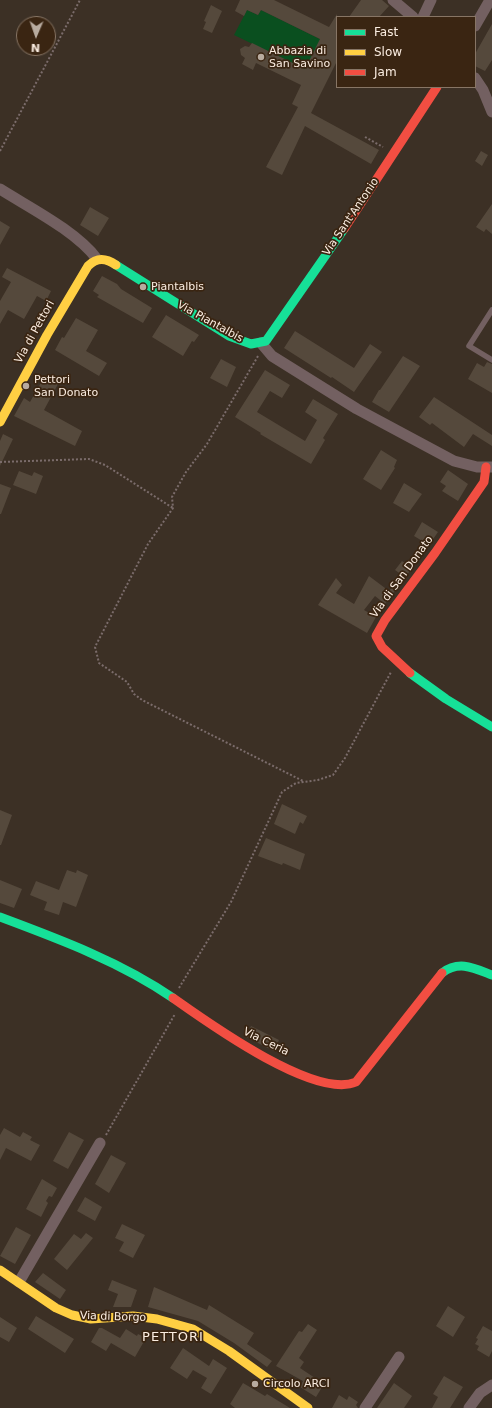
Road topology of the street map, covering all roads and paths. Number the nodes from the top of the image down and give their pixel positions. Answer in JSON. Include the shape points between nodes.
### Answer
{"nodes":[{"id":1,"x":80,"y":0,"type":"edge"},
{"id":2,"x":393,"y":0,"type":"edge"},
{"id":3,"x":431,"y":0,"type":"edge"},
{"id":4,"x":490,"y":0,"type":"edge"},
{"id":5,"x":412,"y":16,"type":"edge"},
{"id":6,"x":423,"y":16,"type":"edge"},
{"id":7,"x":476,"y":24,"type":"edge"},
{"id":8,"x":476,"y":80,"type":"edge"},
{"id":9,"x":436,"y":88,"type":"edge"},
{"id":10,"x":492,"y":112,"type":"edge"},
{"id":11,"x":365,"y":137,"type":"dead end"},
{"id":12,"x":0,"y":151,"type":"edge"},
{"id":13,"x":393,"y":154,"type":"junction"},
{"id":14,"x":0,"y":189,"type":"edge"},
{"id":15,"x":97,"y":258,"type":"junction"},
{"id":16,"x":492,"y":310,"type":"edge"},
{"id":17,"x":261,"y":343,"type":"junction"},
{"id":18,"x":492,"y":360,"type":"edge"},
{"id":19,"x":0,"y":422,"type":"edge"},
{"id":20,"x":0,"y":462,"type":"edge"},
{"id":21,"x":489,"y":467,"type":"edge"},
{"id":22,"x":173,"y":508,"type":"junction"},
{"id":23,"x":397,"y":662,"type":"junction"},
{"id":24,"x":492,"y":727,"type":"edge"},
{"id":25,"x":303,"y":781,"type":"junction"},
{"id":26,"x":0,"y":917,"type":"edge"},
{"id":27,"x":492,"y":975,"type":"edge"},
{"id":28,"x":173,"y":998,"type":"junction"},
{"id":29,"x":181,"y":1004,"type":"junction"},
{"id":30,"x":100,"y":1143,"type":"joint"},
{"id":31,"x":0,"y":1270,"type":"edge"},
{"id":32,"x":18,"y":1282,"type":"junction"},
{"id":33,"x":399,"y":1357,"type":"dead end"},
{"id":34,"x":492,"y":1385,"type":"edge"},
{"id":35,"x":308,"y":1408,"type":"edge"},
{"id":36,"x":365,"y":1408,"type":"edge"},
{"id":37,"x":469,"y":1408,"type":"edge"}],
"edges":[{"from":1,"to":12,"type":"path"},
{"from":2,"to":5,"type":"street"},
{"from":3,"to":6,"type":"street"},
{"from":4,"to":7,"type":"street"},
{"from":8,"to":10,"type":"street"},
{"from":9,"to":13,"type":"street","name":"Via Sant'Antonio"},
{"from":11,"to":13,"type":"path"},
{"from":13,"to":17,"type":"street","name":"Via Sant'Antonio","via":[[270,336]]},
{"from":14,"to":15,"type":"street","name":"Via Piantalbis","via":[[72,235]]},
{"from":15,"to":17,"type":"street","name":"Via Piantalbis","via":[[113,263],[229,336],[249,344]]},
{"from":15,"to":19,"type":"street","name":"Via di Pettori","via":[[85,270]]},
{"from":16,"to":18,"type":"lane","via":[[469,346]]},
{"from":17,"to":21,"type":"street","via":[[272,356],[380,422],[454,461],[470,466]]},
{"from":17,"to":22,"type":"path","via":[[260,354],[207,444],[186,472],[172,497]]},
{"from":20,"to":22,"type":"path","via":[[89,459],[105,465]]},
{"from":21,"to":23,"type":"street","name":"Via di San Donato","via":[[484,482],[378,631],[378,641]]},
{"from":22,"to":25,"type":"path","via":[[148,544],[106,624],[95,648],[97,659],[127,682],[134,694],[142,700]]},
{"from":23,"to":24,"type":"street","name":"Via di San Donato","via":[[438,693]]},
{"from":23,"to":25,"type":"path","via":[[336,771],[327,778]]},
{"from":25,"to":28,"type":"path","via":[[282,792],[231,902]]},
{"from":26,"to":28,"type":"street","name":"Via Ceria","via":[[112,963]]},
{"from":27,"to":29,"type":"street","name":"Via Ceria","via":[[469,966],[451,966],[442,973],[356,1082],[349,1085],[334,1085],[251,1050]]},
{"from":28,"to":29,"type":"street","name":"Via Ceria"},
{"from":29,"to":30,"type":"path"},
{"from":30,"to":32,"type":"street"},
{"from":31,"to":32,"type":"street","name":"Via di Borgo"},
{"from":32,"to":35,"type":"street","name":"Via di Borgo","via":[[56,1308],[76,1317],[91,1319],[133,1316],[157,1319],[193,1329],[230,1351]]},
{"from":33,"to":36,"type":"street"},
{"from":34,"to":37,"type":"street","via":[[480,1393]]}]}
